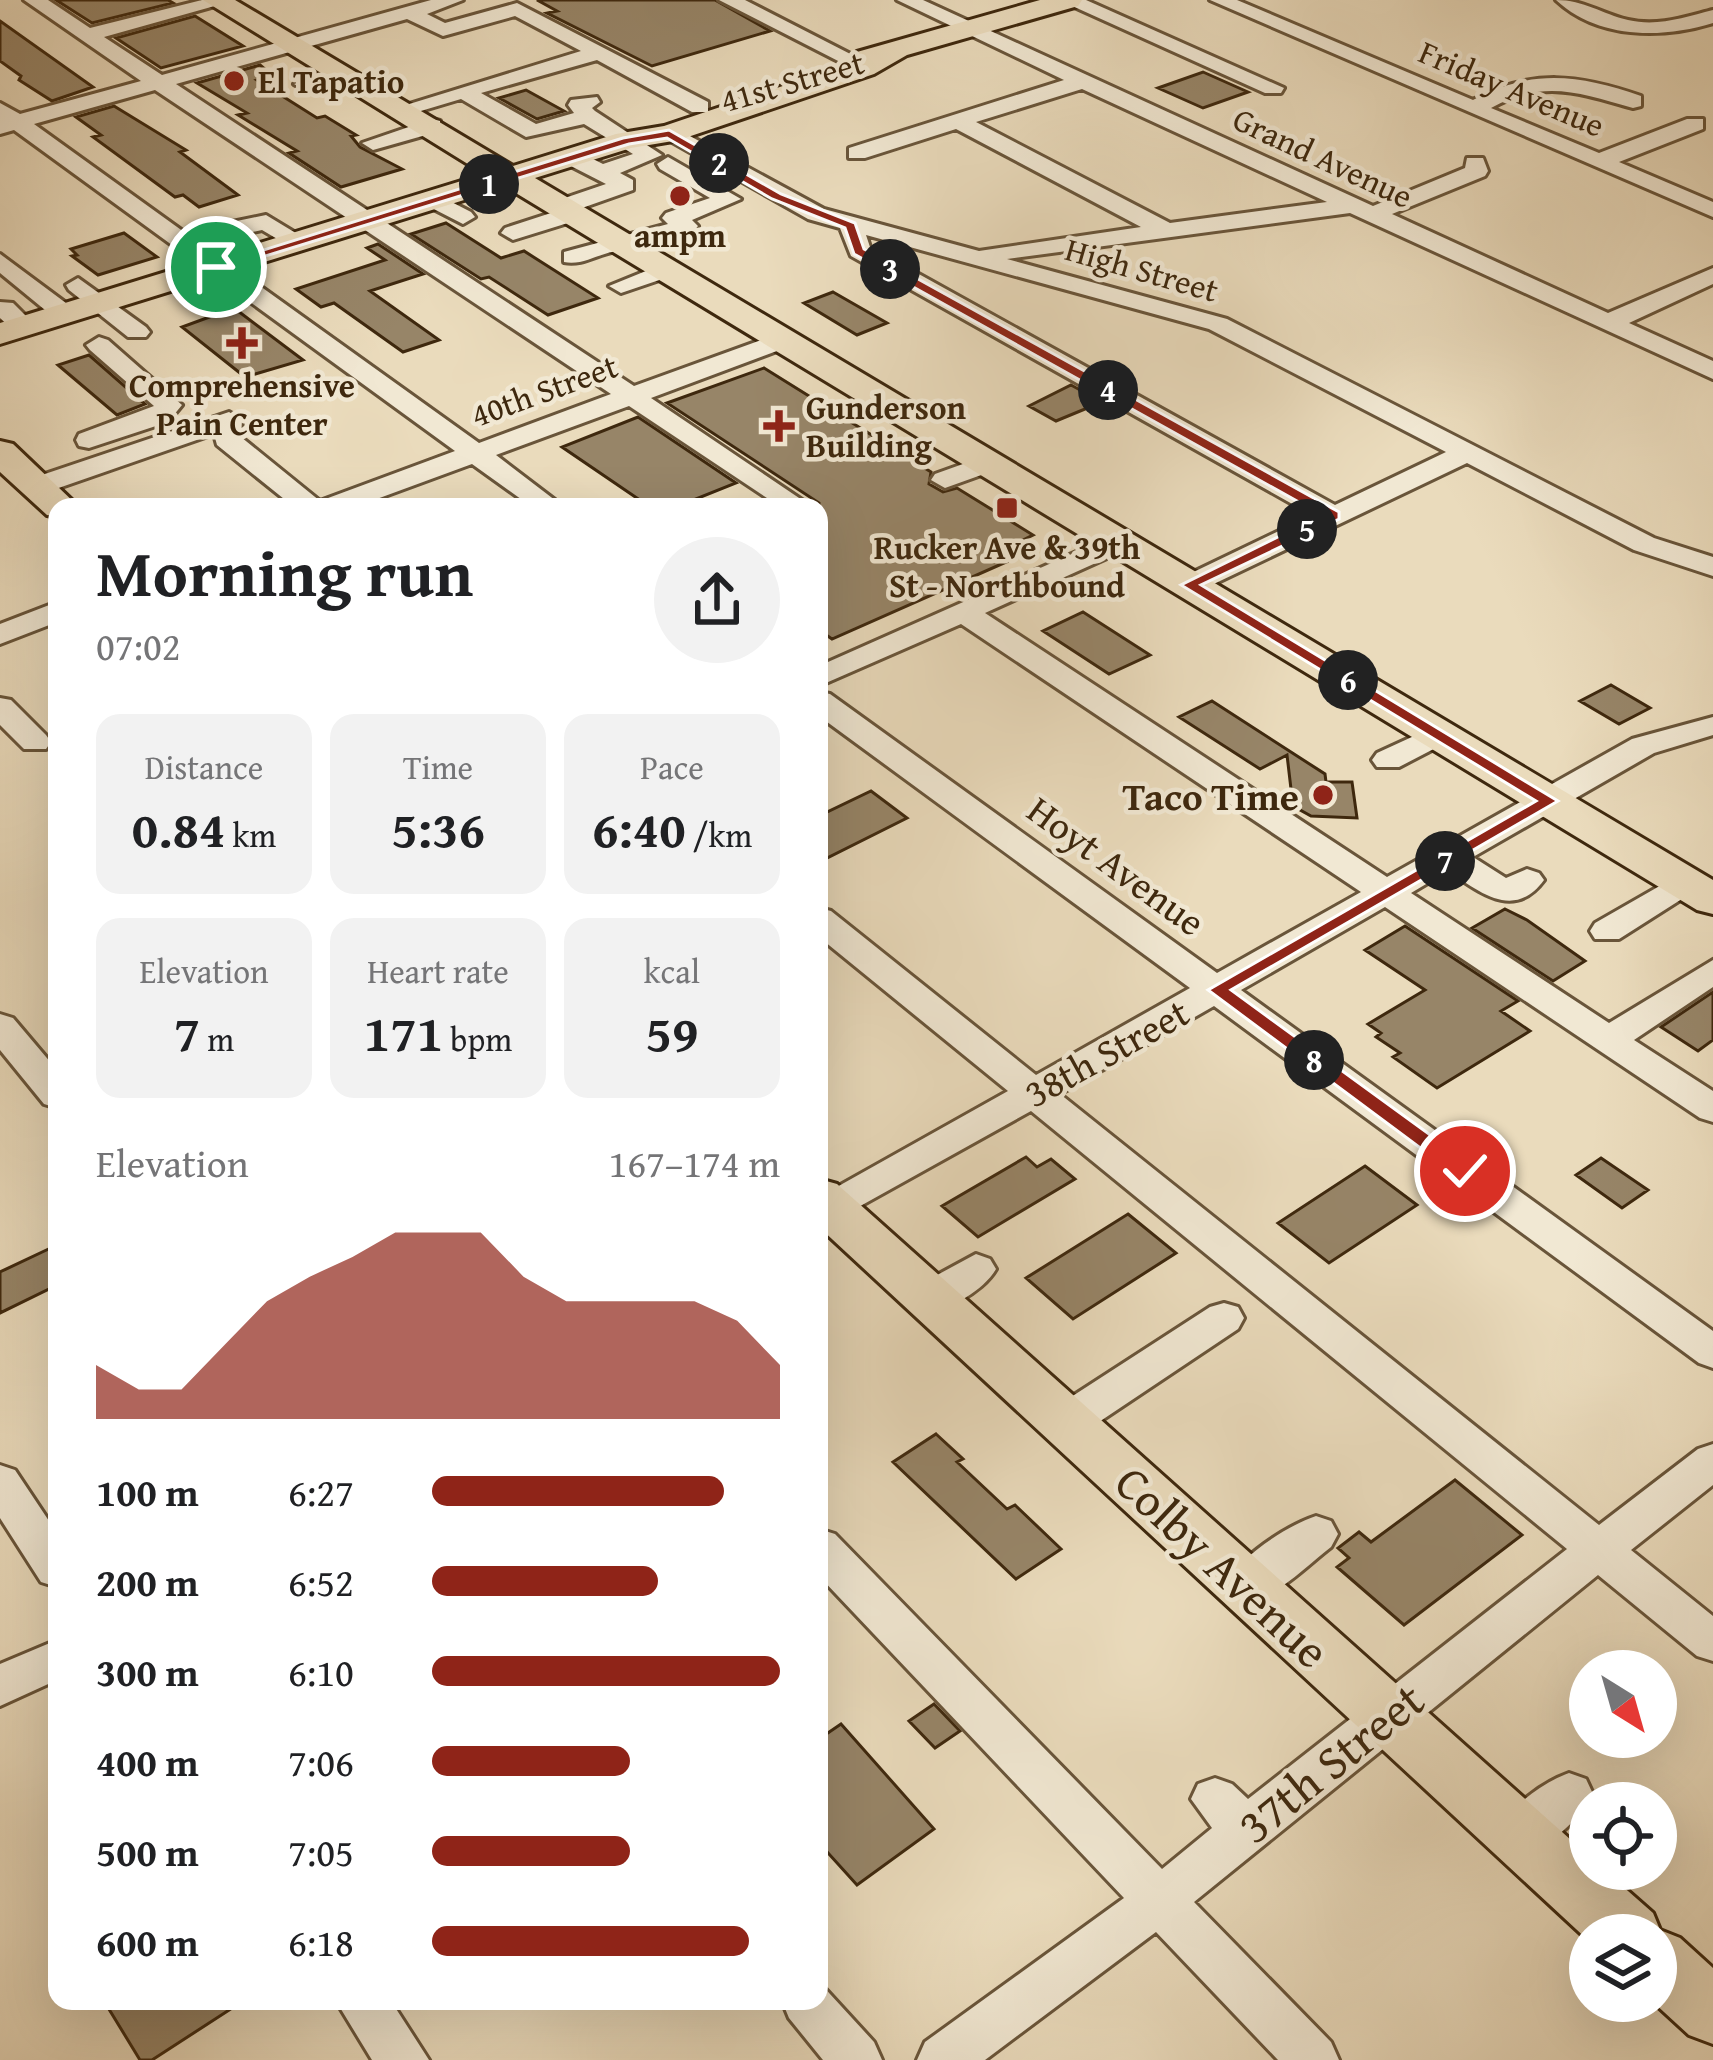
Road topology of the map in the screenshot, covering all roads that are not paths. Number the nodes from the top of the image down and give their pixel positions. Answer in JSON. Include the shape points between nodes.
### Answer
{"nodes":[{"id":1,"x":34,"y":0,"type":"edge"},
{"id":2,"x":152,"y":0,"type":"edge"},
{"id":3,"x":453,"y":0,"type":"edge"},
{"id":4,"x":540,"y":0,"type":"edge"},
{"id":5,"x":729,"y":0,"type":"edge"},
{"id":6,"x":907,"y":0,"type":"edge"},
{"id":7,"x":1069,"y":0,"type":"edge"},
{"id":8,"x":1220,"y":0,"type":"edge"},
{"id":9,"x":1566,"y":0,"type":"edge"},
{"id":10,"x":220,"y":1,"type":"edge"},
{"id":11,"x":414,"y":7,"type":"edge"},
{"id":12,"x":517,"y":10,"type":"junction"},
{"id":13,"x":1713,"y":16,"type":"edge"},
{"id":14,"x":77,"y":29,"type":"junction"},
{"id":15,"x":971,"y":31,"type":"junction"},
{"id":16,"x":291,"y":44,"type":"junction"},
{"id":17,"x":598,"y":53,"type":"junction"},
{"id":18,"x":894,"y":54,"type":"junction"},
{"id":19,"x":853,"y":61,"type":"junction"},
{"id":20,"x":131,"y":68,"type":"junction"},
{"id":21,"x":342,"y":74,"type":"junction"},
{"id":22,"x":521,"y":81,"type":"junction"},
{"id":23,"x":1082,"y":82,"type":"junction"},
{"id":24,"x":305,"y":84,"type":"dead end"},
{"id":25,"x":1274,"y":88,"type":"dead end"},
{"id":26,"x":470,"y":96,"type":"junction"},
{"id":27,"x":760,"y":96,"type":"junction"},
{"id":28,"x":1633,"y":100,"type":"dead end"},
{"id":29,"x":700,"y":107,"type":"junction"},
{"id":30,"x":1474,"y":108,"type":"junction"},
{"id":31,"x":404,"y":109,"type":"junction"},
{"id":32,"x":587,"y":116,"type":"junction"},
{"id":33,"x":6,"y":120,"type":"edge"},
{"id":34,"x":959,"y":122,"type":"junction"},
{"id":35,"x":1696,"y":122,"type":"edge"},
{"id":36,"x":432,"y":126,"type":"junction"},
{"id":37,"x":373,"y":143,"type":"dead end"},
{"id":38,"x":654,"y":148,"type":"junction"},
{"id":39,"x":857,"y":153,"type":"dead end"},
{"id":40,"x":1600,"y":161,"type":"junction"},
{"id":41,"x":1475,"y":163,"type":"dead end"},
{"id":42,"x":587,"y":165,"type":"junction"},
{"id":43,"x":516,"y":176,"type":"junction"},
{"id":44,"x":349,"y":190,"type":"dead end"},
{"id":45,"x":129,"y":203,"type":"junction"},
{"id":46,"x":570,"y":209,"type":"junction"},
{"id":47,"x":1713,"y":209,"type":"edge"},
{"id":48,"x":1359,"y":210,"type":"junction"},
{"id":49,"x":102,"y":211,"type":"dead end"},
{"id":50,"x":375,"y":218,"type":"junction"},
{"id":51,"x":850,"y":226,"type":"junction"},
{"id":52,"x":1166,"y":230,"type":"junction"},
{"id":53,"x":513,"y":233,"type":"dead end"},
{"id":54,"x":180,"y":239,"type":"junction"},
{"id":55,"x":296,"y":243,"type":"junction"},
{"id":56,"x":624,"y":243,"type":"junction"},
{"id":57,"x":970,"y":256,"type":"junction"},
{"id":58,"x":573,"y":257,"type":"dead end"},
{"id":59,"x":0,"y":261,"type":"edge"},
{"id":60,"x":216,"y":267,"type":"junction"},
{"id":61,"x":668,"y":269,"type":"junction"},
{"id":62,"x":1713,"y":275,"type":"edge"},
{"id":63,"x":279,"y":284,"type":"dead end"},
{"id":64,"x":621,"y":286,"type":"dead end"},
{"id":65,"x":253,"y":293,"type":"junction"},
{"id":66,"x":81,"y":301,"type":"junction"},
{"id":67,"x":10,"y":323,"type":"edge"},
{"id":68,"x":1608,"y":323,"type":"junction"},
{"id":69,"x":137,"y":332,"type":"dead end"},
{"id":70,"x":784,"y":340,"type":"junction"},
{"id":71,"x":99,"y":344,"type":"dead end"},
{"id":72,"x":1713,"y":371,"type":"edge"},
{"id":73,"x":388,"y":391,"type":"junction"},
{"id":74,"x":631,"y":396,"type":"junction"},
{"id":75,"x":361,"y":400,"type":"dead end"},
{"id":76,"x":89,"y":440,"type":"dead end"},
{"id":77,"x":0,"y":452,"type":"edge"},
{"id":78,"x":475,"y":453,"type":"junction"},
{"id":79,"x":1466,"y":453,"type":"junction"},
{"id":80,"x":988,"y":463,"type":"junction"},
{"id":81,"x":945,"y":480,"type":"dead end"},
{"id":82,"x":49,"y":496,"type":"edge"},
{"id":83,"x":346,"y":496,"type":"edge"},
{"id":84,"x":300,"y":498,"type":"edge"},
{"id":85,"x":538,"y":498,"type":"edge"},
{"id":86,"x":785,"y":498,"type":"edge"},
{"id":87,"x":1334,"y":516,"type":"junction"},
{"id":88,"x":1119,"y":542,"type":"junction"},
{"id":89,"x":1713,"y":567,"type":"edge"},
{"id":90,"x":1189,"y":585,"type":"junction"},
{"id":91,"x":963,"y":612,"type":"junction"},
{"id":92,"x":48,"y":615,"type":"edge"},
{"id":93,"x":0,"y":635,"type":"edge"},
{"id":94,"x":828,"y":673,"type":"edge"},
{"id":95,"x":0,"y":707,"type":"edge"},
{"id":96,"x":828,"y":707,"type":"edge"},
{"id":97,"x":1713,"y":726,"type":"edge"},
{"id":98,"x":1438,"y":734,"type":"junction"},
{"id":99,"x":34,"y":742,"type":"dead end"},
{"id":100,"x":1388,"y":760,"type":"dead end"},
{"id":101,"x":1549,"y":801,"type":"junction"},
{"id":102,"x":1427,"y":859,"type":"junction"},
{"id":103,"x":1527,"y":880,"type":"dead end"},
{"id":104,"x":1699,"y":892,"type":"edge"},
{"id":105,"x":1387,"y":895,"type":"junction"},
{"id":106,"x":828,"y":926,"type":"edge"},
{"id":107,"x":1607,"y":931,"type":"dead end"},
{"id":108,"x":1713,"y":971,"type":"edge"},
{"id":109,"x":1217,"y":990,"type":"junction"},
{"id":110,"x":5,"y":1040,"type":"edge"},
{"id":111,"x":1608,"y":1040,"type":"junction"},
{"id":112,"x":48,"y":1085,"type":"edge"},
{"id":113,"x":1032,"y":1093,"type":"junction"},
{"id":114,"x":1713,"y":1108,"type":"edge"},
{"id":115,"x":828,"y":1203,"type":"edge"},
{"id":116,"x":828,"y":1209,"type":"edge"},
{"id":117,"x":1224,"y":1318,"type":"dead end"},
{"id":118,"x":1713,"y":1352,"type":"edge"},
{"id":119,"x":1066,"y":1422,"type":"junction"},
{"id":120,"x":1713,"y":1460,"type":"edge"},
{"id":121,"x":0,"y":1482,"type":"edge"},
{"id":122,"x":1316,"y":1534,"type":"dead end"},
{"id":123,"x":1601,"y":1550,"type":"junction"},
{"id":124,"x":48,"y":1555,"type":"edge"},
{"id":125,"x":828,"y":1556,"type":"edge"},
{"id":126,"x":1246,"y":1586,"type":"junction"},
{"id":127,"x":1713,"y":1642,"type":"edge"},
{"id":128,"x":48,"y":1663,"type":"edge"},
{"id":129,"x":0,"y":1686,"type":"edge"},
{"id":130,"x":1386,"y":1715,"type":"junction"},
{"id":131,"x":1569,"y":1794,"type":"dead end"},
{"id":132,"x":1520,"y":1836,"type":"junction"},
{"id":133,"x":1160,"y":1900,"type":"junction"},
{"id":134,"x":1605,"y":1914,"type":"edge"},
{"id":135,"x":1677,"y":1979,"type":"edge"},
{"id":136,"x":367,"y":2010,"type":"edge"},
{"id":137,"x":814,"y":2010,"type":"edge"},
{"id":138,"x":1713,"y":2012,"type":"edge"},
{"id":139,"x":403,"y":2060,"type":"edge"},
{"id":140,"x":856,"y":2060,"type":"edge"},
{"id":141,"x":943,"y":2060,"type":"edge"},
{"id":142,"x":1313,"y":2060,"type":"edge"}],
"edges":[{"from":1,"to":14,"type":"street"},
{"from":2,"to":14,"type":"street"},
{"from":3,"to":11,"type":"street"},
{"from":4,"to":12,"type":"street"},
{"from":5,"to":19,"type":"street"},
{"from":6,"to":15,"type":"street","name":"Grand Avenue"},
{"from":7,"to":15,"type":"main road","name":"41st Street"},
{"from":7,"to":25,"type":"street"},
{"from":8,"to":30,"type":"street","name":"Friday Avenue"},
{"from":9,"to":13,"type":"street","via":[[1636,29],[1672,31]]},
{"from":10,"to":14,"type":"street"},
{"from":10,"to":16,"type":"main road"},
{"from":11,"to":12,"type":"street","via":[[442,30]]},
{"from":11,"to":16,"type":"street"},
{"from":12,"to":17,"type":"street"},
{"from":14,"to":20,"type":"street"},
{"from":15,"to":18,"type":"main road","name":"41st Street"},
{"from":15,"to":23,"type":"street","name":"Grand Avenue"},
{"from":16,"to":20,"type":"street"},
{"from":16,"to":21,"type":"main road"},
{"from":17,"to":22,"type":"street"},
{"from":17,"to":29,"type":"street"},
{"from":18,"to":19,"type":"main road","name":"41st Street"},
{"from":18,"to":27,"type":"main road","name":"41st Street"},
{"from":19,"to":27,"type":"main road","name":"41st Street"},
{"from":20,"to":33,"type":"street"},
{"from":20,"to":50,"type":"street"},
{"from":21,"to":24,"type":"street"},
{"from":21,"to":31,"type":"main road"},
{"from":22,"to":26,"type":"street"},
{"from":22,"to":32,"type":"street","via":[[560,86],[589,102],[579,105]]},
{"from":23,"to":34,"type":"street"},
{"from":23,"to":48,"type":"street","name":"Grand Avenue"},
{"from":26,"to":31,"type":"street"},
{"from":26,"to":32,"type":"street","via":[[534,132]]},
{"from":27,"to":29,"type":"main road","name":"41st Street"},
{"from":27,"to":38,"type":"main road","name":"41st Street"},
{"from":28,"to":30,"type":"street","via":[[1551,77]]},
{"from":29,"to":38,"type":"main road","name":"41st Street","via":[[650,123]]},
{"from":30,"to":40,"type":"street","name":"Friday Avenue"},
{"from":31,"to":36,"type":"main road"},
{"from":32,"to":38,"type":"street"},
{"from":33,"to":45,"type":"street"},
{"from":34,"to":39,"type":"street"},
{"from":34,"to":52,"type":"street"},
{"from":35,"to":40,"type":"street"},
{"from":36,"to":37,"type":"street"},
{"from":36,"to":43,"type":"main road"},
{"from":38,"to":42,"type":"main road","name":"41st Street"},
{"from":38,"to":51,"type":"street","name":"High Street","via":[[703,153],[776,196]]},
{"from":38,"to":56,"type":"street","via":[[729,199],[674,218],[686,226]]},
{"from":40,"to":47,"type":"street","name":"Friday Avenue"},
{"from":41,"to":48,"type":"street","via":[[1477,171]]},
{"from":42,"to":43,"type":"main road","name":"41st Street"},
{"from":42,"to":46,"type":"street","via":[[625,185]]},
{"from":43,"to":46,"type":"main road"},
{"from":43,"to":50,"type":"main road","name":"41st Street","via":[[448,208]]},
{"from":44,"to":50,"type":"street"},
{"from":45,"to":49,"type":"street"},
{"from":45,"to":54,"type":"street"},
{"from":46,"to":53,"type":"street"},
{"from":46,"to":56,"type":"main road"},
{"from":48,"to":52,"type":"street"},
{"from":48,"to":68,"type":"street","name":"Grand Avenue"},
{"from":50,"to":55,"type":"main road","name":"41st Street"},
{"from":50,"to":74,"type":"street"},
{"from":51,"to":57,"type":"street","name":"High Street"},
{"from":51,"to":87,"type":"street","via":[[859,251]]},
{"from":52,"to":57,"type":"street"},
{"from":54,"to":55,"type":"street","via":[[266,222]]},
{"from":54,"to":60,"type":"street"},
{"from":55,"to":60,"type":"main road","name":"41st Street"},
{"from":56,"to":58,"type":"street"},
{"from":56,"to":61,"type":"main road"},
{"from":57,"to":79,"type":"street","name":"High Street","via":[[1218,324]]},
{"from":59,"to":66,"type":"street"},
{"from":60,"to":65,"type":"street"},
{"from":60,"to":66,"type":"main road","name":"41st Street"},
{"from":61,"to":64,"type":"street"},
{"from":61,"to":70,"type":"main road"},
{"from":62,"to":68,"type":"street"},
{"from":63,"to":65,"type":"street"},
{"from":65,"to":73,"type":"street","via":[[339,368]]},
{"from":66,"to":67,"type":"main road","name":"41st Street"},
{"from":66,"to":69,"type":"street"},
{"from":68,"to":72,"type":"street","name":"Grand Avenue"},
{"from":70,"to":74,"type":"street","name":"40th Street"},
{"from":70,"to":80,"type":"main road"},
{"from":71,"to":76,"type":"street","via":[[169,405],[159,416]]},
{"from":73,"to":75,"type":"street"},
{"from":73,"to":78,"type":"street"},
{"from":74,"to":78,"type":"street","name":"40th Street"},
{"from":74,"to":86,"type":"street"},
{"from":77,"to":82,"type":"main road"},
{"from":78,"to":83,"type":"street","name":"40th Street"},
{"from":78,"to":85,"type":"street"},
{"from":79,"to":87,"type":"street"},
{"from":79,"to":89,"type":"street","name":"High Street","via":[[1644,544]]},
{"from":80,"to":81,"type":"street"},
{"from":80,"to":88,"type":"main road"},
{"from":82,"to":84,"type":"street","via":[[231,412],[227,439]]},
{"from":87,"to":90,"type":"street"},
{"from":88,"to":90,"type":"main road"},
{"from":88,"to":91,"type":"street"},
{"from":90,"to":98,"type":"main road"},
{"from":91,"to":94,"type":"street"},
{"from":91,"to":105,"type":"street"},
{"from":92,"to":93,"type":"street"},
{"from":95,"to":99,"type":"street"},
{"from":96,"to":109,"type":"street","name":"Hoyt Avenue"},
{"from":97,"to":101,"type":"street","name":"38th Street","via":[[1643,746]]},
{"from":98,"to":100,"type":"street"},
{"from":98,"to":101,"type":"main road"},
{"from":101,"to":102,"type":"street","name":"38th Street"},
{"from":101,"to":104,"type":"main road"},
{"from":102,"to":103,"type":"street","via":[[1505,892]]},
{"from":102,"to":105,"type":"street","name":"38th Street"},
{"from":104,"to":107,"type":"street"},
{"from":105,"to":109,"type":"street","name":"38th Street"},
{"from":105,"to":111,"type":"street"},
{"from":106,"to":113,"type":"street"},
{"from":108,"to":111,"type":"street"},
{"from":109,"to":113,"type":"street","name":"38th Street"},
{"from":109,"to":118,"type":"street","name":"Hoyt Avenue"},
{"from":110,"to":112,"type":"street"},
{"from":111,"to":114,"type":"street"},
{"from":113,"to":115,"type":"street","name":"38th Street","via":[[908,1151]]},
{"from":113,"to":123,"type":"street","via":[[1121,1182]]},
{"from":116,"to":119,"type":"main road","name":"Colby Avenue","via":[[953,1284]]},
{"from":117,"to":119,"type":"street"},
{"from":119,"to":126,"type":"main road","name":"Colby Avenue"},
{"from":120,"to":123,"type":"street","name":"37th Street"},
{"from":121,"to":124,"type":"street"},
{"from":122,"to":126,"type":"street"},
{"from":123,"to":127,"type":"street"},
{"from":123,"to":130,"type":"street","name":"37th Street"},
{"from":125,"to":133,"type":"street"},
{"from":126,"to":130,"type":"main road","name":"Colby Avenue"},
{"from":128,"to":129,"type":"street"},
{"from":130,"to":132,"type":"main road","name":"Colby Avenue"},
{"from":130,"to":133,"type":"street","name":"37th Street","via":[[1230,1814]]},
{"from":131,"to":132,"type":"street"},
{"from":132,"to":134,"type":"main road","name":"Colby Avenue"},
{"from":133,"to":141,"type":"street","name":"37th Street"},
{"from":133,"to":142,"type":"street"},
{"from":135,"to":138,"type":"main road"},
{"from":136,"to":139,"type":"street"},
{"from":137,"to":140,"type":"street"}]}
